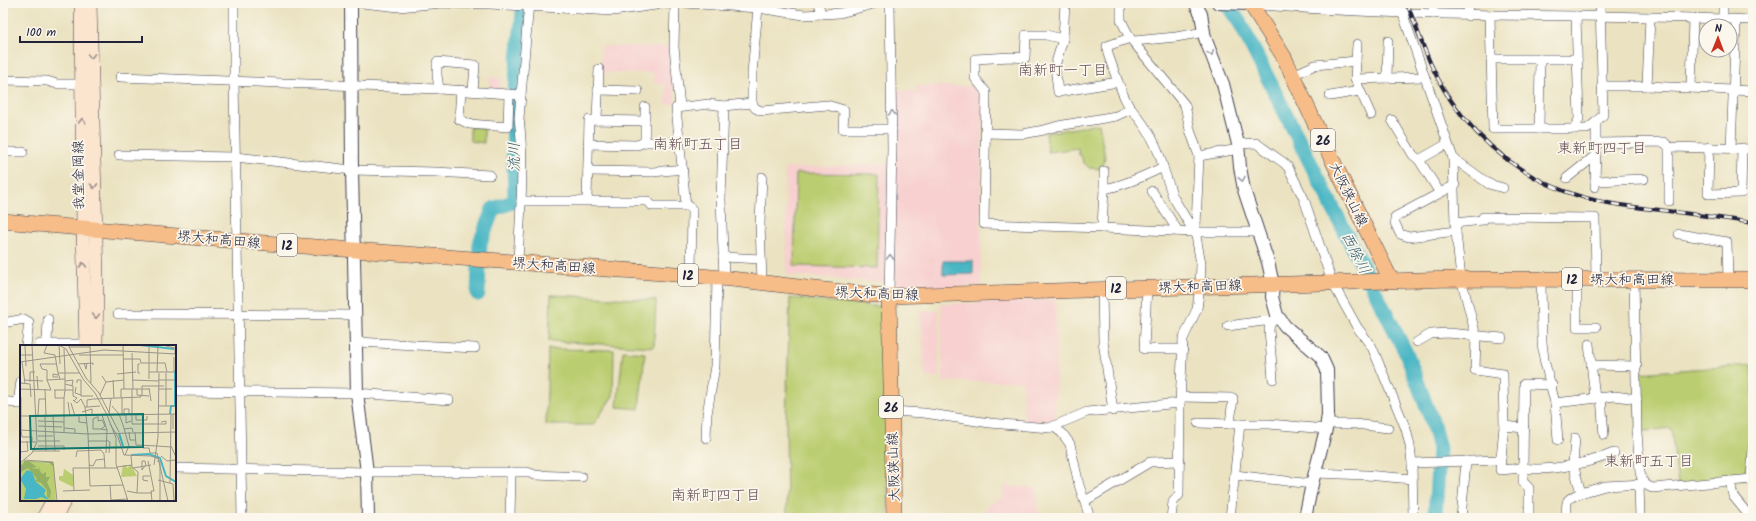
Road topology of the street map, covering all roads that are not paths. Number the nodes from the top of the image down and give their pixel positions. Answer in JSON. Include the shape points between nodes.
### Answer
{"nodes":[{"id":1,"x":81,"y":3,"type":"edge"},
{"id":2,"x":90,"y":3,"type":"edge"},
{"id":3,"x":234,"y":3,"type":"edge"},
{"id":4,"x":351,"y":3,"type":"edge"},
{"id":5,"x":362,"y":3,"type":"edge"},
{"id":6,"x":665,"y":3,"type":"edge"},
{"id":7,"x":675,"y":3,"type":"edge"},
{"id":8,"x":685,"y":3,"type":"edge"},
{"id":9,"x":818,"y":3,"type":"edge"},
{"id":10,"x":877,"y":3,"type":"edge"},
{"id":11,"x":890,"y":3,"type":"edge"},
{"id":12,"x":1065,"y":3,"type":"edge"},
{"id":13,"x":1121,"y":3,"type":"edge"},
{"id":14,"x":1195,"y":3,"type":"edge"},
{"id":15,"x":1218,"y":3,"type":"edge"},
{"id":16,"x":1399,"y":3,"type":"edge"},
{"id":17,"x":1433,"y":3,"type":"edge"},
{"id":18,"x":1467,"y":3,"type":"edge"},
{"id":19,"x":1600,"y":3,"type":"edge"},
{"id":20,"x":1723,"y":3,"type":"edge"},
{"id":21,"x":703,"y":4,"type":"edge"},
{"id":22,"x":1249,"y":4,"type":"edge"},
{"id":23,"x":388,"y":5,"type":"edge"},
{"id":24,"x":528,"y":5,"type":"edge"},
{"id":25,"x":753,"y":6,"type":"edge"},
{"id":26,"x":613,"y":7,"type":"edge"},
{"id":27,"x":1403,"y":13,"type":"junction"},
{"id":28,"x":821,"y":14,"type":"junction"},
{"id":29,"x":1433,"y":14,"type":"junction"},
{"id":30,"x":1468,"y":16,"type":"junction"},
{"id":31,"x":1490,"y":16,"type":"junction"},
{"id":32,"x":1576,"y":16,"type":"junction"},
{"id":33,"x":1600,"y":16,"type":"junction"},
{"id":34,"x":1650,"y":17,"type":"junction"},
{"id":35,"x":1693,"y":18,"type":"junction"},
{"id":36,"x":1698,"y":18,"type":"edge"},
{"id":37,"x":1723,"y":18,"type":"edge"},
{"id":38,"x":1738,"y":20,"type":"edge"},
{"id":39,"x":1753,"y":20,"type":"edge"},
{"id":40,"x":1204,"y":32,"type":"junction"},
{"id":41,"x":1063,"y":39,"type":"junction"},
{"id":42,"x":1132,"y":39,"type":"junction"},
{"id":43,"x":1388,"y":41,"type":"dead end"},
{"id":44,"x":1357,"y":44,"type":"dead end"},
{"id":45,"x":1734,"y":58,"type":"edge"},
{"id":46,"x":1491,"y":59,"type":"junction"},
{"id":47,"x":1540,"y":59,"type":"junction"},
{"id":48,"x":1577,"y":59,"type":"junction"},
{"id":49,"x":1356,"y":61,"type":"junction"},
{"id":50,"x":599,"y":69,"type":"dead end"},
{"id":51,"x":1293,"y":75,"type":"junction"},
{"id":52,"x":120,"y":77,"type":"dead end"},
{"id":53,"x":1424,"y":77,"type":"junction"},
{"id":54,"x":1387,"y":78,"type":"junction"},
{"id":55,"x":1356,"y":79,"type":"junction"},
{"id":56,"x":3,"y":80,"type":"edge"},
{"id":57,"x":234,"y":81,"type":"junction"},
{"id":58,"x":1118,"y":82,"type":"junction"},
{"id":59,"x":82,"y":84,"type":"junction"},
{"id":60,"x":1602,"y":86,"type":"junction"},
{"id":61,"x":1647,"y":86,"type":"junction"},
{"id":62,"x":351,"y":87,"type":"junction"},
{"id":63,"x":1691,"y":88,"type":"junction"},
{"id":64,"x":439,"y":89,"type":"junction"},
{"id":65,"x":461,"y":90,"type":"junction"},
{"id":66,"x":598,"y":90,"type":"junction"},
{"id":67,"x":1360,"y":90,"type":"junction"},
{"id":68,"x":1732,"y":90,"type":"junction"},
{"id":69,"x":473,"y":91,"type":"junction"},
{"id":70,"x":638,"y":91,"type":"dead end"},
{"id":71,"x":1753,"y":91,"type":"edge"},
{"id":72,"x":516,"y":95,"type":"junction"},
{"id":73,"x":1330,"y":96,"type":"dead end"},
{"id":74,"x":752,"y":103,"type":"junction"},
{"id":75,"x":724,"y":106,"type":"junction"},
{"id":76,"x":645,"y":107,"type":"dead end"},
{"id":77,"x":680,"y":107,"type":"junction"},
{"id":78,"x":1131,"y":109,"type":"junction"},
{"id":79,"x":1371,"y":115,"type":"dead end"},
{"id":80,"x":597,"y":120,"type":"junction"},
{"id":81,"x":1392,"y":120,"type":"dead end"},
{"id":82,"x":645,"y":121,"type":"junction"},
{"id":83,"x":1596,"y":122,"type":"junction"},
{"id":84,"x":892,"y":129,"type":"junction"},
{"id":85,"x":1539,"y":129,"type":"junction"},
{"id":86,"x":1574,"y":129,"type":"junction"},
{"id":87,"x":986,"y":133,"type":"junction"},
{"id":88,"x":645,"y":142,"type":"junction"},
{"id":89,"x":680,"y":142,"type":"junction"},
{"id":90,"x":1596,"y":143,"type":"junction"},
{"id":91,"x":588,"y":144,"type":"junction"},
{"id":92,"x":1447,"y":144,"type":"junction"},
{"id":93,"x":1239,"y":147,"type":"junction"},
{"id":94,"x":1669,"y":147,"type":"junction"},
{"id":95,"x":1708,"y":147,"type":"junction"},
{"id":96,"x":1731,"y":148,"type":"junction"},
{"id":97,"x":1742,"y":148,"type":"junction"},
{"id":98,"x":1753,"y":149,"type":"edge"},
{"id":99,"x":3,"y":152,"type":"edge"},
{"id":100,"x":23,"y":152,"type":"dead end"},
{"id":101,"x":119,"y":155,"type":"dead end"},
{"id":102,"x":1596,"y":155,"type":"junction"},
{"id":103,"x":1199,"y":156,"type":"junction"},
{"id":104,"x":235,"y":157,"type":"junction"},
{"id":105,"x":1453,"y":158,"type":"junction"},
{"id":106,"x":1420,"y":160,"type":"junction"},
{"id":107,"x":1163,"y":168,"type":"junction"},
{"id":108,"x":683,"y":169,"type":"junction"},
{"id":109,"x":352,"y":170,"type":"junction"},
{"id":110,"x":1104,"y":170,"type":"dead end"},
{"id":111,"x":588,"y":171,"type":"junction"},
{"id":112,"x":490,"y":175,"type":"dead end"},
{"id":113,"x":762,"y":177,"type":"dead end"},
{"id":114,"x":1567,"y":178,"type":"dead end"},
{"id":115,"x":1644,"y":179,"type":"dead end"},
{"id":116,"x":1455,"y":185,"type":"junction"},
{"id":117,"x":1503,"y":188,"type":"dead end"},
{"id":118,"x":1104,"y":189,"type":"junction"},
{"id":119,"x":1152,"y":191,"type":"dead end"},
{"id":120,"x":1440,"y":193,"type":"junction"},
{"id":121,"x":587,"y":199,"type":"junction"},
{"id":122,"x":521,"y":201,"type":"junction"},
{"id":123,"x":1669,"y":201,"type":"dead end"},
{"id":124,"x":686,"y":206,"type":"junction"},
{"id":125,"x":3,"y":221,"type":"edge"},
{"id":126,"x":1456,"y":227,"type":"junction"},
{"id":127,"x":1102,"y":228,"type":"junction"},
{"id":128,"x":89,"y":229,"type":"junction"},
{"id":129,"x":1178,"y":231,"type":"junction"},
{"id":130,"x":1194,"y":232,"type":"junction"},
{"id":131,"x":1258,"y":232,"type":"junction"},
{"id":132,"x":1679,"y":234,"type":"dead end"},
{"id":133,"x":236,"y":241,"type":"junction"},
{"id":134,"x":354,"y":250,"type":"junction"},
{"id":135,"x":723,"y":257,"type":"junction"},
{"id":136,"x":761,"y":259,"type":"junction"},
{"id":137,"x":518,"y":262,"type":"junction"},
{"id":138,"x":691,"y":275,"type":"junction"},
{"id":139,"x":720,"y":278,"type":"junction"},
{"id":140,"x":1461,"y":278,"type":"junction"},
{"id":141,"x":1541,"y":279,"type":"junction"},
{"id":142,"x":1577,"y":279,"type":"junction"},
{"id":143,"x":1596,"y":279,"type":"junction"},
{"id":144,"x":1384,"y":280,"type":"junction"},
{"id":145,"x":1634,"y":280,"type":"junction"},
{"id":146,"x":1728,"y":280,"type":"junction"},
{"id":147,"x":1753,"y":280,"type":"edge"},
{"id":148,"x":1337,"y":282,"type":"junction"},
{"id":149,"x":762,"y":283,"type":"junction"},
{"id":150,"x":1273,"y":284,"type":"junction"},
{"id":151,"x":1200,"y":286,"type":"junction"},
{"id":152,"x":1147,"y":287,"type":"junction"},
{"id":153,"x":1102,"y":289,"type":"junction"},
{"id":154,"x":890,"y":296,"type":"junction"},
{"id":155,"x":118,"y":314,"type":"dead end"},
{"id":156,"x":239,"y":314,"type":"junction"},
{"id":157,"x":356,"y":315,"type":"junction"},
{"id":158,"x":48,"y":319,"type":"dead end"},
{"id":159,"x":1275,"y":320,"type":"junction"},
{"id":160,"x":3,"y":323,"type":"edge"},
{"id":161,"x":1228,"y":326,"type":"dead end"},
{"id":162,"x":1596,"y":327,"type":"dead end"},
{"id":163,"x":1476,"y":336,"type":"junction"},
{"id":164,"x":1502,"y":338,"type":"dead end"},
{"id":165,"x":356,"y":342,"type":"junction"},
{"id":166,"x":1417,"y":342,"type":"dead end"},
{"id":167,"x":1589,"y":344,"type":"dead end"},
{"id":168,"x":26,"y":345,"type":"edge"},
{"id":169,"x":89,"y":345,"type":"edge"},
{"id":170,"x":475,"y":348,"type":"dead end"},
{"id":171,"x":1183,"y":349,"type":"junction"},
{"id":172,"x":1591,"y":365,"type":"junction"},
{"id":173,"x":1636,"y":366,"type":"junction"},
{"id":174,"x":1273,"y":379,"type":"dead end"},
{"id":175,"x":1552,"y":385,"type":"junction"},
{"id":176,"x":176,"y":391,"type":"edge"},
{"id":177,"x":20,"y":392,"type":"edge"},
{"id":178,"x":240,"y":392,"type":"junction"},
{"id":179,"x":356,"y":393,"type":"junction"},
{"id":180,"x":1598,"y":398,"type":"junction"},
{"id":181,"x":1637,"y":399,"type":"junction"},
{"id":182,"x":449,"y":400,"type":"dead end"},
{"id":183,"x":1181,"y":400,"type":"junction"},
{"id":184,"x":3,"y":401,"type":"edge"},
{"id":185,"x":1555,"y":403,"type":"junction"},
{"id":186,"x":19,"y":404,"type":"edge"},
{"id":187,"x":1113,"y":411,"type":"junction"},
{"id":188,"x":891,"y":412,"type":"junction"},
{"id":189,"x":1198,"y":423,"type":"dead end"},
{"id":190,"x":1230,"y":424,"type":"junction"},
{"id":191,"x":1240,"y":424,"type":"junction"},
{"id":192,"x":1504,"y":426,"type":"junction"},
{"id":193,"x":1054,"y":427,"type":"junction"},
{"id":194,"x":1326,"y":427,"type":"junction"},
{"id":195,"x":1388,"y":428,"type":"dead end"},
{"id":196,"x":1524,"y":428,"type":"junction"},
{"id":197,"x":1604,"y":435,"type":"dead end"},
{"id":198,"x":706,"y":438,"type":"dead end"},
{"id":199,"x":1575,"y":438,"type":"dead end"},
{"id":200,"x":1558,"y":440,"type":"dead end"},
{"id":201,"x":1753,"y":449,"type":"edge"},
{"id":202,"x":1614,"y":453,"type":"dead end"},
{"id":203,"x":1500,"y":460,"type":"junction"},
{"id":204,"x":1180,"y":461,"type":"junction"},
{"id":205,"x":1462,"y":461,"type":"junction"},
{"id":206,"x":1412,"y":463,"type":"junction"},
{"id":207,"x":1574,"y":464,"type":"junction"},
{"id":208,"x":176,"y":468,"type":"edge"},
{"id":209,"x":241,"y":468,"type":"junction"},
{"id":210,"x":1523,"y":468,"type":"junction"},
{"id":211,"x":367,"y":472,"type":"junction"},
{"id":212,"x":511,"y":472,"type":"junction"},
{"id":213,"x":1235,"y":475,"type":"junction"},
{"id":214,"x":582,"y":477,"type":"dead end"},
{"id":215,"x":1313,"y":478,"type":"junction"},
{"id":216,"x":1412,"y":479,"type":"junction"},
{"id":217,"x":1752,"y":479,"type":"edge"},
{"id":218,"x":1730,"y":481,"type":"junction"},
{"id":219,"x":1641,"y":484,"type":"junction"},
{"id":220,"x":1581,"y":493,"type":"junction"},
{"id":221,"x":52,"y":501,"type":"edge"},
{"id":222,"x":64,"y":501,"type":"edge"},
{"id":223,"x":1085,"y":501,"type":"junction"},
{"id":224,"x":43,"y":518,"type":"edge"},
{"id":225,"x":55,"y":518,"type":"edge"},
{"id":226,"x":242,"y":518,"type":"edge"},
{"id":227,"x":368,"y":518,"type":"edge"},
{"id":228,"x":510,"y":518,"type":"edge"},
{"id":229,"x":894,"y":518,"type":"edge"},
{"id":230,"x":1090,"y":518,"type":"edge"},
{"id":231,"x":1171,"y":518,"type":"edge"},
{"id":232,"x":1230,"y":518,"type":"edge"},
{"id":233,"x":1305,"y":518,"type":"edge"},
{"id":234,"x":1412,"y":518,"type":"edge"},
{"id":235,"x":1461,"y":518,"type":"edge"},
{"id":236,"x":1529,"y":518,"type":"edge"},
{"id":237,"x":1567,"y":518,"type":"edge"},
{"id":238,"x":1640,"y":518,"type":"edge"},
{"id":239,"x":1748,"y":518,"type":"edge"}],
"edges":[{"from":1,"to":59,"type":"main road","name":"我堂金岡線"},
{"from":2,"to":128,"type":"main road","name":"我堂金岡線","one_way":true},
{"from":3,"to":57,"type":"street"},
{"from":4,"to":62,"type":"street"},
{"from":5,"to":23,"type":"street"},
{"from":6,"to":26,"type":"street"},
{"from":7,"to":77,"type":"street","via":[[674,47]]},
{"from":8,"to":21,"type":"street"},
{"from":9,"to":28,"type":"street"},
{"from":10,"to":28,"type":"street","via":[[840,13]]},
{"from":84,"to":11,"type":"street","one_way":true},
{"from":12,"to":41,"type":"street"},
{"from":13,"to":42,"type":"street","via":[[1121,20]]},
{"from":14,"to":40,"type":"street","via":[[1201,14]]},
{"from":15,"to":22,"type":"street"},
{"from":16,"to":27,"type":"street"},
{"from":17,"to":29,"type":"street"},
{"from":18,"to":30,"type":"street"},
{"from":19,"to":33,"type":"street"},
{"from":20,"to":37,"type":"street"},
{"from":21,"to":25,"type":"street"},
{"from":22,"to":27,"type":"street"},
{"from":22,"to":51,"type":"main road","name":"大阪狭山線","number":"26"},
{"from":23,"to":24,"type":"street","via":[[400,8],[441,3]]},
{"from":24,"to":26,"type":"street"},
{"from":24,"to":72,"type":"street"},
{"from":25,"to":28,"type":"street","via":[[804,16]]},
{"from":25,"to":74,"type":"street"},
{"from":27,"to":29,"type":"street"},
{"from":27,"to":53,"type":"street","via":[[1420,58]]},
{"from":29,"to":30,"type":"street"},
{"from":30,"to":31,"type":"street"},
{"from":31,"to":32,"type":"street"},
{"from":31,"to":46,"type":"street"},
{"from":32,"to":33,"type":"street"},
{"from":32,"to":48,"type":"street"},
{"from":33,"to":34,"type":"street"},
{"from":33,"to":60,"type":"street"},
{"from":34,"to":35,"type":"street"},
{"from":34,"to":61,"type":"street"},
{"from":35,"to":36,"type":"street"},
{"from":35,"to":63,"type":"street"},
{"from":38,"to":39,"type":"street"},
{"from":40,"to":42,"type":"street","via":[[1176,37]]},
{"from":40,"to":93,"type":"street","one_way":true,"via":[[1223,84]]},
{"from":41,"to":58,"type":"street","via":[[1055,66],[1058,92]]},
{"from":41,"to":87,"type":"street","via":[[1046,35],[1026,35],[1024,58],[975,59],[975,78],[986,92]]},
{"from":42,"to":58,"type":"street","via":[[1107,46]]},
{"from":42,"to":103,"type":"street","via":[[1185,105]]},
{"from":43,"to":54,"type":"street"},
{"from":44,"to":49,"type":"street"},
{"from":45,"to":68,"type":"street"},
{"from":46,"to":47,"type":"street"},
{"from":46,"to":85,"type":"street","via":[[1493,129]]},
{"from":47,"to":48,"type":"street"},
{"from":47,"to":85,"type":"street"},
{"from":48,"to":86,"type":"street","via":[[1579,119]]},
{"from":49,"to":51,"type":"street","via":[[1315,66]]},
{"from":49,"to":55,"type":"street"},
{"from":50,"to":66,"type":"street"},
{"from":51,"to":144,"type":"main road","name":"大阪狭山線","number":"26"},
{"from":52,"to":57,"type":"street"},
{"from":53,"to":54,"type":"street"},
{"from":53,"to":92,"type":"street"},
{"from":54,"to":55,"type":"street"},
{"from":55,"to":67,"type":"street"},
{"from":56,"to":59,"type":"street"},
{"from":57,"to":62,"type":"street"},
{"from":57,"to":104,"type":"street"},
{"from":58,"to":78,"type":"street"},
{"from":128,"to":59,"type":"main road","name":"我堂金岡線","one_way":true},
{"from":60,"to":61,"type":"street"},
{"from":60,"to":83,"type":"street","via":[[1603,115]]},
{"from":61,"to":63,"type":"street"},
{"from":62,"to":64,"type":"street"},
{"from":62,"to":109,"type":"street"},
{"from":63,"to":68,"type":"street"},
{"from":64,"to":65,"type":"street"},
{"from":64,"to":69,"type":"street","via":[[437,62],[475,65]]},
{"from":65,"to":69,"type":"street"},
{"from":65,"to":72,"type":"street","via":[[459,119],[469,124],[508,127]]},
{"from":66,"to":70,"type":"street"},
{"from":66,"to":80,"type":"street"},
{"from":67,"to":73,"type":"street"},
{"from":67,"to":79,"type":"street"},
{"from":68,"to":71,"type":"street"},
{"from":68,"to":96,"type":"street"},
{"from":69,"to":72,"type":"street"},
{"from":72,"to":122,"type":"street","via":[[521,132]]},
{"from":74,"to":75,"type":"street"},
{"from":74,"to":84,"type":"street","via":[[761,111],[827,106],[844,110],[843,129]]},
{"from":75,"to":77,"type":"street","via":[[709,104]]},
{"from":75,"to":135,"type":"street","via":[[721,198]]},
{"from":76,"to":82,"type":"street"},
{"from":77,"to":89,"type":"street","via":[[676,108]]},
{"from":78,"to":87,"type":"street","via":[[1116,116],[1023,134]]},
{"from":78,"to":107,"type":"street","via":[[1137,114],[1160,153]]},
{"from":80,"to":82,"type":"street"},
{"from":80,"to":91,"type":"street","via":[[589,120]]},
{"from":81,"to":106,"type":"street","via":[[1413,155]]},
{"from":82,"to":88,"type":"street"},
{"from":83,"to":86,"type":"street","via":[[1587,128]]},
{"from":83,"to":90,"type":"street"},
{"from":154,"to":84,"type":"street","one_way":true},
{"from":85,"to":86,"type":"street"},
{"from":87,"to":127,"type":"street","via":[[984,224]]},
{"from":88,"to":89,"type":"street"},
{"from":88,"to":91,"type":"street","via":[[637,145]]},
{"from":89,"to":108,"type":"street"},
{"from":90,"to":94,"type":"street","via":[[1664,142]]},
{"from":90,"to":102,"type":"street"},
{"from":91,"to":111,"type":"street"},
{"from":92,"to":105,"type":"street"},
{"from":92,"to":106,"type":"street"},
{"from":93,"to":103,"type":"street"},
{"from":93,"to":131,"type":"street","one_way":true,"via":[[1244,190]]},
{"from":93,"to":148,"type":"street","via":[[1256,143],[1288,167],[1304,199]]},
{"from":94,"to":95,"type":"street"},
{"from":94,"to":123,"type":"street"},
{"from":95,"to":96,"type":"street"},
{"from":95,"to":97,"type":"street","via":[[1708,194],[1741,193]]},
{"from":96,"to":97,"type":"street"},
{"from":97,"to":98,"type":"street"},
{"from":99,"to":100,"type":"street"},
{"from":101,"to":104,"type":"street"},
{"from":102,"to":114,"type":"street"},
{"from":102,"to":115,"type":"street","via":[[1595,184]]},
{"from":103,"to":130,"type":"street"},
{"from":104,"to":109,"type":"street"},
{"from":104,"to":133,"type":"street"},
{"from":105,"to":116,"type":"street"},
{"from":105,"to":117,"type":"street","via":[[1489,184]]},
{"from":106,"to":120,"type":"street"},
{"from":107,"to":118,"type":"street","via":[[1130,182]]},
{"from":107,"to":130,"type":"street","via":[[1173,197]]},
{"from":108,"to":111,"type":"street","via":[[654,172]]},
{"from":108,"to":124,"type":"street"},
{"from":109,"to":112,"type":"street"},
{"from":109,"to":134,"type":"street"},
{"from":110,"to":118,"type":"street"},
{"from":111,"to":121,"type":"street"},
{"from":113,"to":136,"type":"street"},
{"from":116,"to":120,"type":"street"},
{"from":116,"to":126,"type":"street"},
{"from":118,"to":127,"type":"street"},
{"from":119,"to":129,"type":"street"},
{"from":120,"to":126,"type":"street","via":[[1395,217],[1400,234],[1409,237]]},
{"from":121,"to":122,"type":"street"},
{"from":121,"to":124,"type":"street","via":[[648,200],[652,206]]},
{"from":122,"to":137,"type":"street"},
{"from":124,"to":138,"type":"street","via":[[692,210]]},
{"from":125,"to":128,"type":"main road","name":"堺大和高田線","number":"12"},
{"from":126,"to":140,"type":"street"},
{"from":126,"to":143,"type":"street","via":[[1483,220],[1483,217],[1595,218]]},
{"from":127,"to":129,"type":"street"},
{"from":128,"to":133,"type":"main road","name":"堺大和高田線","number":"12"},
{"from":128,"to":169,"type":"main road","name":"我堂金岡線"},
{"from":129,"to":130,"type":"street"},
{"from":130,"to":131,"type":"street"},
{"from":130,"to":151,"type":"street","via":[[1201,264]]},
{"from":131,"to":150,"type":"street"},
{"from":132,"to":146,"type":"street","via":[[1727,242]]},
{"from":133,"to":134,"type":"main road","name":"堺大和高田線","number":"12"},
{"from":133,"to":156,"type":"street"},
{"from":134,"to":137,"type":"main road","name":"堺大和高田線","number":"12"},
{"from":134,"to":157,"type":"street"},
{"from":135,"to":136,"type":"street"},
{"from":135,"to":139,"type":"street"},
{"from":136,"to":149,"type":"street"},
{"from":137,"to":138,"type":"main road","name":"堺大和高田線","number":"12"},
{"from":138,"to":139,"type":"main road","name":"堺大和高田線","number":"12"},
{"from":139,"to":149,"type":"main road","name":"堺大和高田線","number":"12"},
{"from":139,"to":198,"type":"street","via":[[715,366]]},
{"from":140,"to":141,"type":"main road","name":"堺大和高田線","number":"12"},
{"from":140,"to":144,"type":"main road","name":"堺大和高田線","number":"12"},
{"from":140,"to":163,"type":"street"},
{"from":141,"to":142,"type":"main road","name":"堺大和高田線","number":"12"},
{"from":141,"to":175,"type":"street","via":[[1542,342]]},
{"from":142,"to":143,"type":"main road","name":"堺大和高田線","number":"12"},
{"from":142,"to":162,"type":"street","via":[[1577,327]]},
{"from":143,"to":145,"type":"main road","name":"堺大和高田線","number":"12"},
{"from":144,"to":148,"type":"main road","name":"堺大和高田線","number":"12"},
{"from":145,"to":146,"type":"main road","name":"堺大和高田線","number":"12"},
{"from":145,"to":173,"type":"street"},
{"from":146,"to":147,"type":"main road","name":"堺大和高田線","number":"12"},
{"from":148,"to":150,"type":"main road","name":"堺大和高田線","number":"12"},
{"from":148,"to":206,"type":"street","via":[[1357,327],[1372,347],[1406,429]]},
{"from":149,"to":154,"type":"main road","name":"堺大和高田線","number":"12"},
{"from":150,"to":151,"type":"main road","name":"堺大和高田線","number":"12"},
{"from":150,"to":159,"type":"street"},
{"from":151,"to":152,"type":"main road","name":"堺大和高田線","number":"12"},
{"from":151,"to":171,"type":"street","via":[[1197,309],[1183,339]]},
{"from":152,"to":153,"type":"main road","name":"堺大和高田線","number":"12"},
{"from":152,"to":171,"type":"street","via":[[1144,349]]},
{"from":153,"to":154,"type":"main road","name":"堺大和高田線","number":"12"},
{"from":153,"to":187,"type":"street","via":[[1103,341]]},
{"from":154,"to":188,"type":"main road","name":"大阪狭山線","number":"26"},
{"from":155,"to":156,"type":"street"},
{"from":156,"to":157,"type":"street"},
{"from":156,"to":178,"type":"street"},
{"from":157,"to":165,"type":"street"},
{"from":158,"to":169,"type":"street","via":[[44,344]]},
{"from":159,"to":161,"type":"street"},
{"from":159,"to":174,"type":"street","via":[[1269,329]]},
{"from":159,"to":194,"type":"street","via":[[1321,357],[1324,363],[1328,379]]},
{"from":160,"to":168,"type":"street","via":[[24,319],[29,322]]},
{"from":163,"to":164,"type":"street"},
{"from":163,"to":166,"type":"street","via":[[1448,332],[1431,334]]},
{"from":163,"to":192,"type":"street","via":[[1475,370],[1503,374]]},
{"from":165,"to":170,"type":"street"},
{"from":165,"to":179,"type":"street"},
{"from":167,"to":172,"type":"street"},
{"from":171,"to":183,"type":"street"},
{"from":172,"to":173,"type":"street"},
{"from":172,"to":180,"type":"street"},
{"from":173,"to":181,"type":"street"},
{"from":175,"to":185,"type":"street"},
{"from":175,"to":196,"type":"street","via":[[1524,384]]},
{"from":176,"to":178,"type":"street"},
{"from":177,"to":186,"type":"street"},
{"from":178,"to":179,"type":"street"},
{"from":178,"to":209,"type":"street"},
{"from":179,"to":182,"type":"street"},
{"from":179,"to":211,"type":"street"},
{"from":180,"to":181,"type":"street","via":[[1615,396]]},
{"from":180,"to":185,"type":"street"},
{"from":180,"to":197,"type":"street"},
{"from":181,"to":219,"type":"street"},
{"from":183,"to":187,"type":"street"},
{"from":183,"to":190,"type":"street","via":[[1233,398]]},
{"from":183,"to":204,"type":"street"},
{"from":184,"to":186,"type":"street"},
{"from":185,"to":200,"type":"street"},
{"from":187,"to":193,"type":"street","via":[[1087,412]]},
{"from":188,"to":193,"type":"street","via":[[924,413],[990,424]]},
{"from":188,"to":229,"type":"main road","name":"大阪狭山線","number":"26"},
{"from":189,"to":190,"type":"street"},
{"from":190,"to":191,"type":"street"},
{"from":191,"to":194,"type":"street"},
{"from":191,"to":213,"type":"street"},
{"from":192,"to":196,"type":"street"},
{"from":192,"to":203,"type":"street"},
{"from":193,"to":223,"type":"street","via":[[1070,444]]},
{"from":194,"to":195,"type":"street","via":[[1355,424]]},
{"from":194,"to":215,"type":"street"},
{"from":196,"to":210,"type":"street"},
{"from":199,"to":207,"type":"street"},
{"from":201,"to":217,"type":"street"},
{"from":202,"to":207,"type":"street","via":[[1594,461]]},
{"from":203,"to":205,"type":"street"},
{"from":203,"to":210,"type":"street","via":[[1500,470]]},
{"from":204,"to":223,"type":"street","via":[[1150,462]]},
{"from":204,"to":231,"type":"street","via":[[1180,495],[1173,502]]},
{"from":205,"to":206,"type":"street"},
{"from":205,"to":235,"type":"street"},
{"from":206,"to":216,"type":"street"},
{"from":207,"to":210,"type":"street"},
{"from":207,"to":220,"type":"street"},
{"from":208,"to":209,"type":"street"},
{"from":209,"to":211,"type":"street"},
{"from":209,"to":226,"type":"street"},
{"from":210,"to":236,"type":"street","via":[[1523,482],[1529,488]]},
{"from":211,"to":212,"type":"street"},
{"from":211,"to":227,"type":"street"},
{"from":212,"to":214,"type":"street"},
{"from":212,"to":228,"type":"street"},
{"from":213,"to":215,"type":"street"},
{"from":213,"to":232,"type":"street"},
{"from":215,"to":216,"type":"street","via":[[1366,475]]},
{"from":215,"to":233,"type":"street"},
{"from":216,"to":234,"type":"street"},
{"from":217,"to":218,"type":"street"},
{"from":218,"to":219,"type":"street","via":[[1652,488]]},
{"from":218,"to":239,"type":"street","via":[[1733,496]]},
{"from":219,"to":220,"type":"street","via":[[1604,486]]},
{"from":219,"to":238,"type":"street"},
{"from":220,"to":237,"type":"street","via":[[1568,499]]},
{"from":221,"to":224,"type":"main road"},
{"from":222,"to":225,"type":"main road"},
{"from":223,"to":230,"type":"street"}]}
